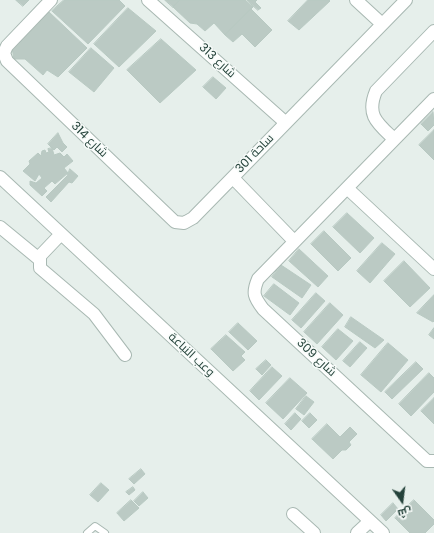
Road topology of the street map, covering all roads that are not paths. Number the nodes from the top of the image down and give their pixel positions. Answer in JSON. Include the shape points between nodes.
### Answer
{"nodes":[{"id":1,"x":51,"y":0,"type":"edge"},
{"id":2,"x":148,"y":0,"type":"edge"},
{"id":3,"x":356,"y":0,"type":"edge"},
{"id":4,"x":406,"y":0,"type":"edge"},
{"id":5,"x":382,"y":24,"type":"junction"},
{"id":6,"x":434,"y":31,"type":"edge"},
{"id":7,"x":434,"y":98,"type":"edge"},
{"id":8,"x":286,"y":123,"type":"junction"},
{"id":9,"x":394,"y":138,"type":"junction"},
{"id":10,"x":0,"y":177,"type":"edge"},
{"id":11,"x":233,"y":178,"type":"junction"},
{"id":12,"x":347,"y":188,"type":"junction"},
{"id":13,"x":0,"y":227,"type":"edge"},
{"id":14,"x":61,"y":234,"type":"junction"},
{"id":15,"x":294,"y":241,"type":"junction"},
{"id":16,"x":39,"y":259,"type":"junction"},
{"id":17,"x":434,"y":269,"type":"edge"},
{"id":18,"x":125,"y":355,"type":"dead end"},
{"id":19,"x":434,"y":461,"type":"edge"},
{"id":20,"x":293,"y":514,"type":"dead end"},
{"id":21,"x":370,"y":521,"type":"junction"},
{"id":22,"x":87,"y":533,"type":"edge"},
{"id":23,"x":105,"y":533,"type":"edge"},
{"id":24,"x":314,"y":533,"type":"edge"},
{"id":25,"x":357,"y":533,"type":"edge"},
{"id":26,"x":383,"y":533,"type":"edge"}],
"edges":[{"from":1,"to":11,"type":"street","name":"شارع 314","via":[[7,46],[4,53],[7,61],[175,222],[184,223],[193,218]]},
{"from":2,"to":8,"type":"street","name":"شارع 313"},
{"from":3,"to":5,"type":"street"},
{"from":4,"to":5,"type":"street","name":"ساحة 301"},
{"from":5,"to":8,"type":"street","name":"ساحة 301"},
{"from":6,"to":9,"type":"street","via":[[376,91],[371,103],[373,116]]},
{"from":7,"to":9,"type":"street"},
{"from":8,"to":11,"type":"street","name":"ساحة 301"},
{"from":9,"to":12,"type":"street"},
{"from":10,"to":14,"type":"street","name":"وعب النباعة"},
{"from":11,"to":15,"type":"street","name":"ساحة 301"},
{"from":12,"to":15,"type":"street"},
{"from":12,"to":17,"type":"street"},
{"from":13,"to":16,"type":"street"},
{"from":14,"to":16,"type":"street"},
{"from":14,"to":21,"type":"street","name":"وعب النباعة"},
{"from":15,"to":19,"type":"street","name":"شارع 309","via":[[258,278],[254,288],[255,298],[427,461]]},
{"from":16,"to":18,"type":"street","via":[[42,271],[94,314]]},
{"from":20,"to":24,"type":"street"},
{"from":21,"to":25,"type":"street"},
{"from":21,"to":26,"type":"street","name":"وعب النباعة"},
{"from":22,"to":23,"type":"lane","via":[[95,526]]}]}
